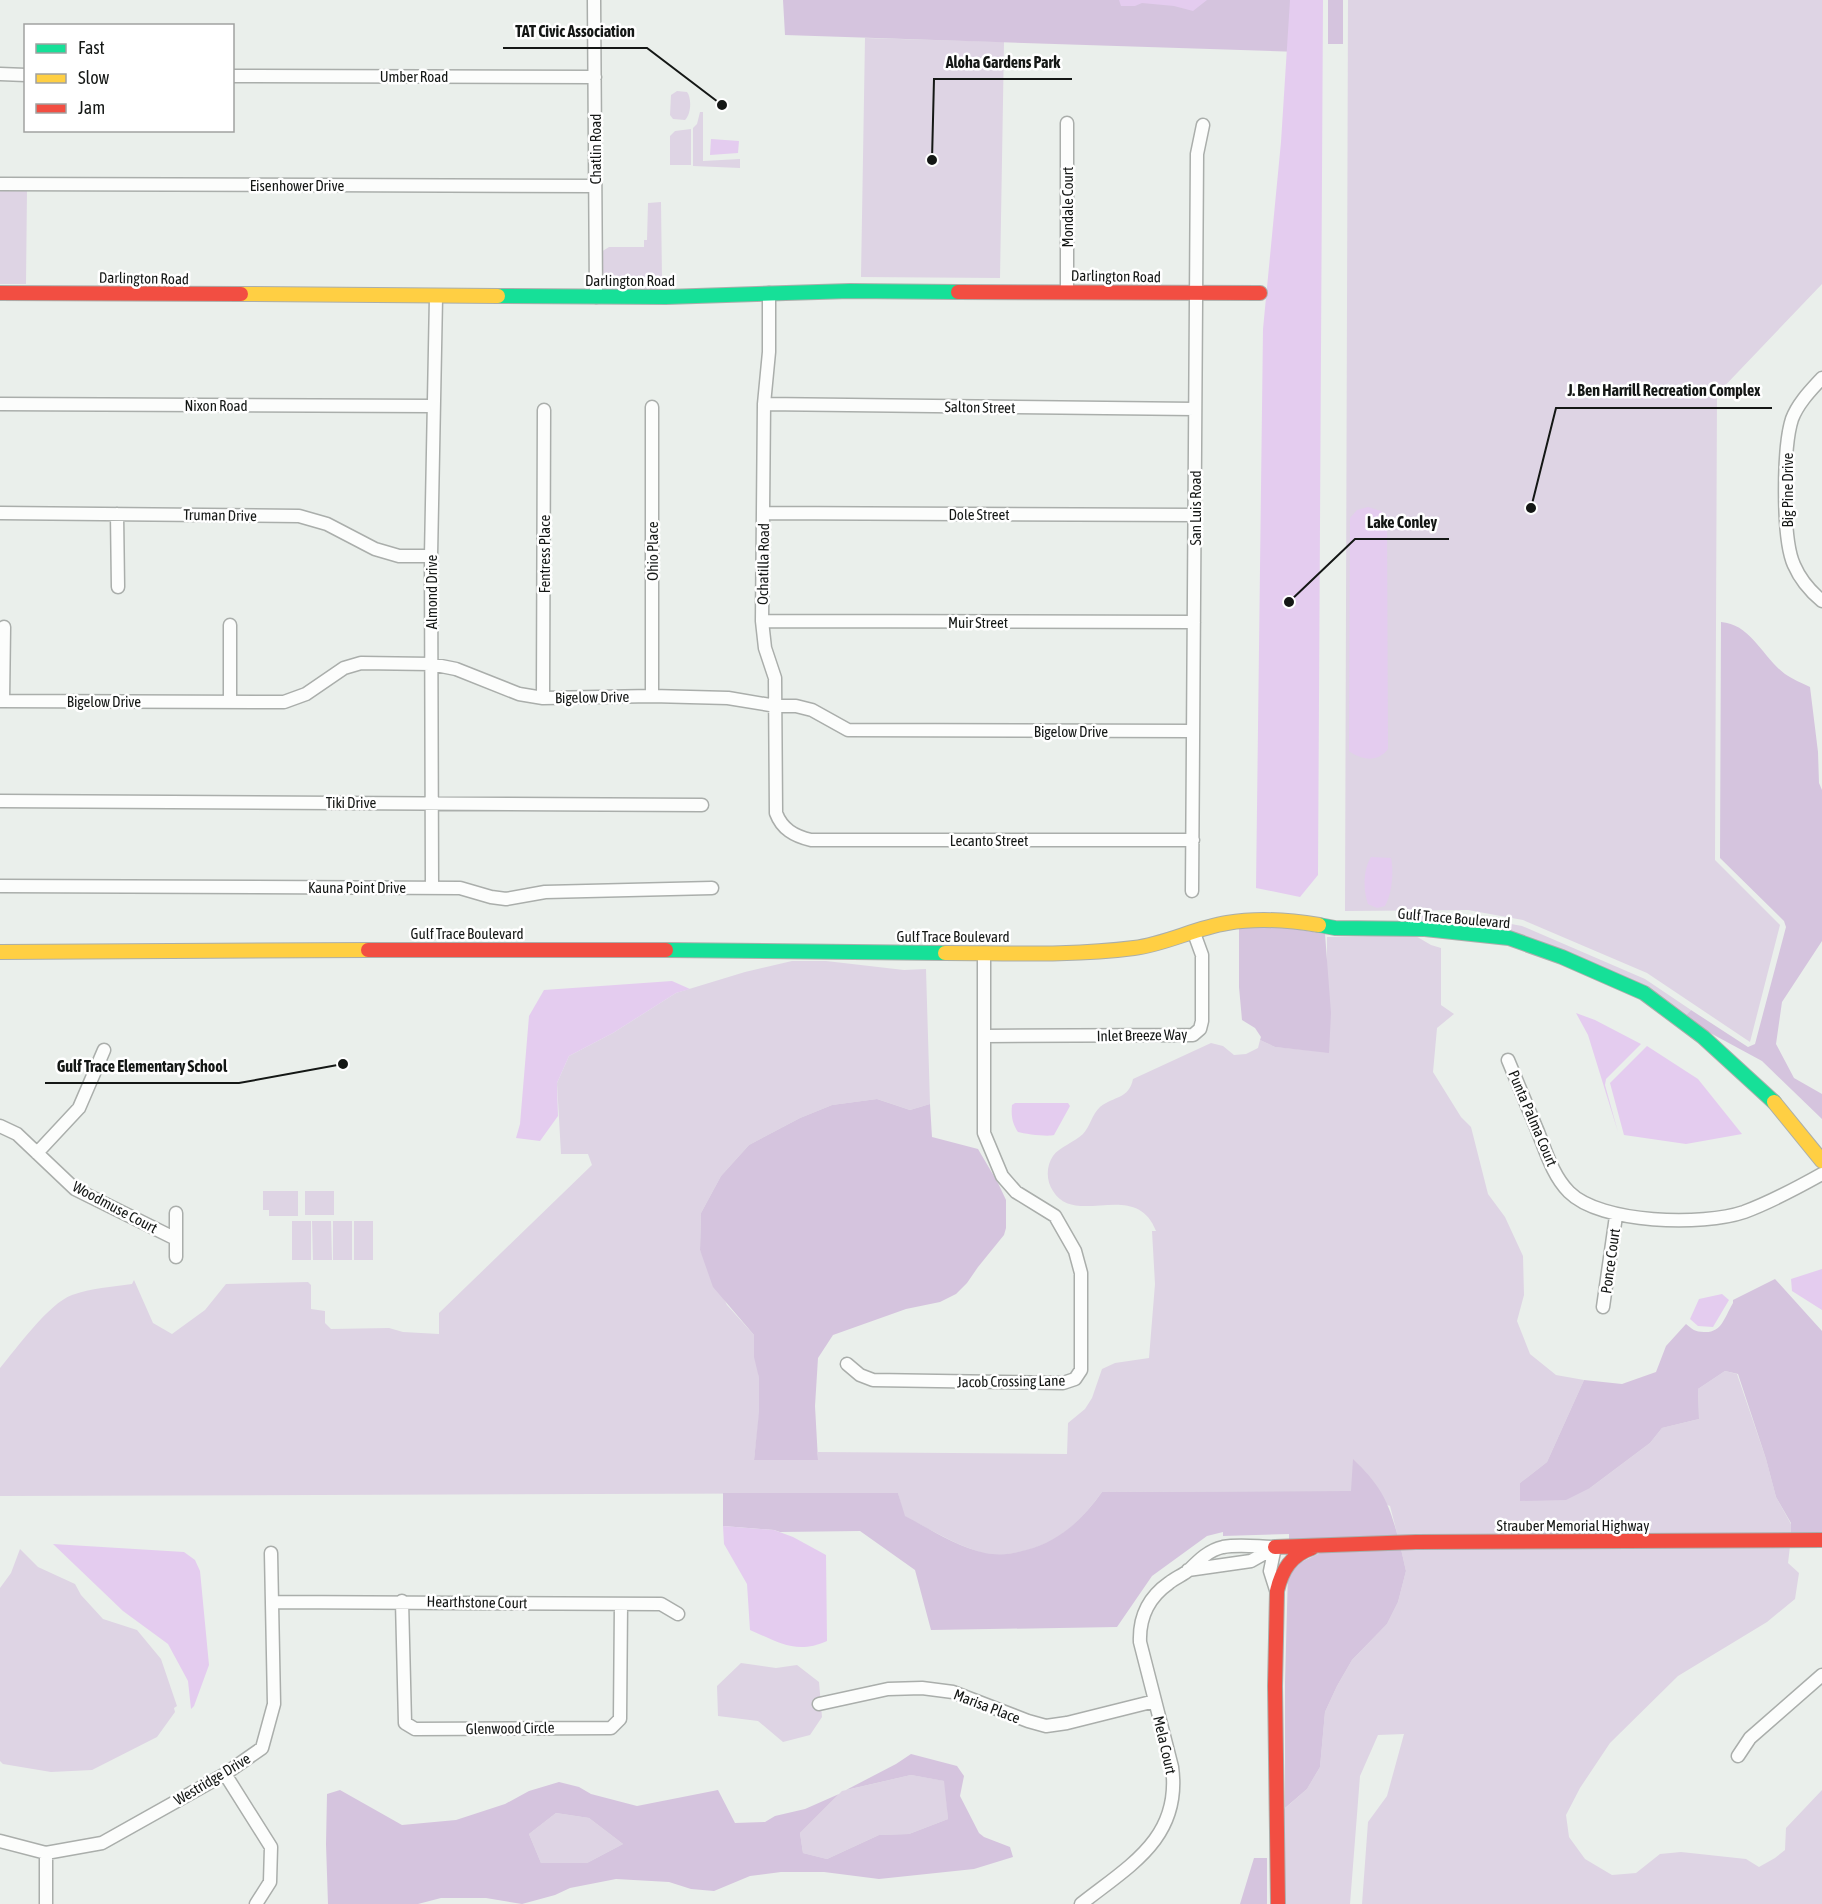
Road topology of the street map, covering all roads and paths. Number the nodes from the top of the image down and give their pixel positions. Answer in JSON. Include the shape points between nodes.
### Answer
{"nodes":[{"id":1,"x":594,"y":0,"type":"edge"},
{"id":2,"x":0,"y":74,"type":"edge"},
{"id":3,"x":24,"y":75,"type":"edge"},
{"id":4,"x":234,"y":76,"type":"edge"},
{"id":5,"x":595,"y":77,"type":"junction"},
{"id":6,"x":1067,"y":123,"type":"dead end"},
{"id":7,"x":1203,"y":125,"type":"dead end"},
{"id":8,"x":0,"y":184,"type":"edge"},
{"id":9,"x":595,"y":186,"type":"junction"},
{"id":10,"x":1067,"y":292,"type":"junction"},
{"id":11,"x":0,"y":293,"type":"edge"},
{"id":12,"x":769,"y":293,"type":"junction"},
{"id":13,"x":1197,"y":293,"type":"junction"},
{"id":14,"x":1260,"y":293,"type":"dead end"},
{"id":15,"x":436,"y":297,"type":"junction"},
{"id":16,"x":596,"y":297,"type":"junction"},
{"id":17,"x":1822,"y":378,"type":"edge"},
{"id":18,"x":0,"y":404,"type":"edge"},
{"id":19,"x":764,"y":404,"type":"junction"},
{"id":20,"x":433,"y":406,"type":"junction"},
{"id":21,"x":652,"y":407,"type":"dead end"},
{"id":22,"x":1196,"y":409,"type":"junction"},
{"id":23,"x":544,"y":410,"type":"dead end"},
{"id":24,"x":0,"y":513,"type":"edge"},
{"id":25,"x":764,"y":513,"type":"junction"},
{"id":26,"x":117,"y":514,"type":"junction"},
{"id":27,"x":1195,"y":515,"type":"junction"},
{"id":28,"x":432,"y":556,"type":"junction"},
{"id":29,"x":118,"y":587,"type":"dead end"},
{"id":30,"x":1822,"y":601,"type":"edge"},
{"id":31,"x":762,"y":621,"type":"junction"},
{"id":32,"x":1194,"y":622,"type":"junction"},
{"id":33,"x":230,"y":625,"type":"dead end"},
{"id":34,"x":4,"y":627,"type":"dead end"},
{"id":35,"x":431,"y":664,"type":"junction"},
{"id":36,"x":652,"y":696,"type":"junction"},
{"id":37,"x":543,"y":698,"type":"junction"},
{"id":38,"x":1,"y":701,"type":"edge"},
{"id":39,"x":230,"y":702,"type":"junction"},
{"id":40,"x":776,"y":706,"type":"junction"},
{"id":41,"x":1193,"y":731,"type":"junction"},
{"id":42,"x":0,"y":801,"type":"edge"},
{"id":43,"x":432,"y":803,"type":"junction"},
{"id":44,"x":702,"y":805,"type":"dead end"},
{"id":45,"x":787,"y":830,"type":"joint"},
{"id":46,"x":1193,"y":840,"type":"junction"},
{"id":47,"x":0,"y":886,"type":"edge"},
{"id":48,"x":432,"y":888,"type":"junction"},
{"id":49,"x":712,"y":888,"type":"dead end"},
{"id":50,"x":1192,"y":891,"type":"dead end"},
{"id":51,"x":1194,"y":933,"type":"junction"},
{"id":52,"x":0,"y":952,"type":"edge"},
{"id":53,"x":984,"y":953,"type":"junction"},
{"id":54,"x":985,"y":1036,"type":"junction"},
{"id":55,"x":104,"y":1050,"type":"dead end"},
{"id":56,"x":1508,"y":1060,"type":"dead end"},
{"id":57,"x":0,"y":1126,"type":"edge"},
{"id":58,"x":37,"y":1153,"type":"junction"},
{"id":59,"x":1822,"y":1159,"type":"edge"},
{"id":60,"x":1822,"y":1174,"type":"edge"},
{"id":61,"x":176,"y":1214,"type":"dead end"},
{"id":62,"x":1616,"y":1215,"type":"junction"},
{"id":63,"x":176,"y":1239,"type":"junction"},
{"id":64,"x":176,"y":1257,"type":"dead end"},
{"id":65,"x":1603,"y":1307,"type":"dead end"},
{"id":66,"x":847,"y":1364,"type":"dead end"},
{"id":67,"x":1822,"y":1540,"type":"edge"},
{"id":68,"x":1323,"y":1545,"type":"junction"},
{"id":69,"x":1275,"y":1547,"type":"junction"},
{"id":70,"x":271,"y":1553,"type":"dead end"},
{"id":71,"x":1251,"y":1561,"type":"junction"},
{"id":72,"x":1188,"y":1570,"type":"junction"},
{"id":73,"x":1270,"y":1571,"type":"junction"},
{"id":74,"x":1277,"y":1590,"type":"junction"},
{"id":75,"x":273,"y":1602,"type":"junction"},
{"id":76,"x":402,"y":1602,"type":"junction"},
{"id":77,"x":621,"y":1604,"type":"junction"},
{"id":78,"x":678,"y":1614,"type":"dead end"},
{"id":79,"x":1822,"y":1676,"type":"edge"},
{"id":80,"x":1155,"y":1701,"type":"junction"},
{"id":81,"x":819,"y":1704,"type":"dead end"},
{"id":82,"x":1738,"y":1756,"type":"dead end"},
{"id":83,"x":225,"y":1774,"type":"junction"},
{"id":84,"x":0,"y":1841,"type":"edge"},
{"id":85,"x":46,"y":1853,"type":"junction"},
{"id":86,"x":46,"y":1904,"type":"edge"},
{"id":87,"x":256,"y":1904,"type":"edge"},
{"id":88,"x":1081,"y":1904,"type":"edge"},
{"id":89,"x":1278,"y":1904,"type":"edge"}],
"edges":[{"from":1,"to":5,"type":"street","name":"Chatlin Road"},
{"from":2,"to":3,"type":"street"},
{"from":4,"to":5,"type":"street","name":"Umber Road"},
{"from":5,"to":9,"type":"street","name":"Chatlin Road"},
{"from":6,"to":10,"type":"street","name":"Mondale Court"},
{"from":7,"to":13,"type":"street","name":"San Luis Road","via":[[1197,154]]},
{"from":8,"to":9,"type":"street","name":"Eisenhower Drive"},
{"from":9,"to":16,"type":"street","name":"Chatlin Road"},
{"from":10,"to":12,"type":"street","name":"Darlington Road"},
{"from":10,"to":13,"type":"street","name":"Darlington Road"},
{"from":11,"to":15,"type":"street","name":"Darlington Road"},
{"from":12,"to":16,"type":"street","name":"Darlington Road"},
{"from":12,"to":19,"type":"street","name":"Ochatilla Road"},
{"from":13,"to":14,"type":"street","name":"Darlington Road"},
{"from":13,"to":22,"type":"street","name":"San Luis Road"},
{"from":15,"to":16,"type":"street","name":"Darlington Road"},
{"from":15,"to":20,"type":"street","name":"Almond Drive"},
{"from":17,"to":30,"type":"street","name":"Big Pine Drive","via":[[1800,405],[1789,432],[1786,530],[1793,564]]},
{"from":18,"to":20,"type":"street","name":"Nixon Road"},
{"from":19,"to":22,"type":"street","name":"Salton Street"},
{"from":19,"to":25,"type":"street","name":"Ochatilla Road"},
{"from":20,"to":28,"type":"street","name":"Almond Drive"},
{"from":21,"to":36,"type":"street","name":"Ohio Place"},
{"from":22,"to":27,"type":"street","name":"San Luis Road"},
{"from":23,"to":37,"type":"street","name":"Fentress Place"},
{"from":24,"to":26,"type":"street","name":"Truman Drive"},
{"from":25,"to":27,"type":"street","name":"Dole Street"},
{"from":25,"to":31,"type":"street","name":"Ochatilla Road"},
{"from":26,"to":28,"type":"street","name":"Truman Drive","via":[[299,516],[399,556]]},
{"from":26,"to":29,"type":"street"},
{"from":27,"to":32,"type":"street","name":"San Luis Road"},
{"from":28,"to":35,"type":"street","name":"Almond Drive"},
{"from":31,"to":32,"type":"street","name":"Muir Street"},
{"from":31,"to":40,"type":"street","name":"Ochatilla Road","via":[[765,648],[775,678]]},
{"from":32,"to":41,"type":"street","name":"San Luis Road"},
{"from":33,"to":39,"type":"street"},
{"from":34,"to":38,"type":"street"},
{"from":35,"to":37,"type":"street","name":"Bigelow Drive","via":[[456,669],[519,694]]},
{"from":35,"to":39,"type":"street","name":"Bigelow Drive","via":[[361,663],[344,668],[306,694],[285,702]]},
{"from":35,"to":43,"type":"street","name":"Almond Drive"},
{"from":36,"to":37,"type":"street","name":"Bigelow Drive"},
{"from":36,"to":40,"type":"street","name":"Bigelow Drive","via":[[728,698]]},
{"from":38,"to":39,"type":"street","name":"Bigelow Drive"},
{"from":40,"to":41,"type":"street","name":"Bigelow Drive","via":[[812,710],[848,730],[862,731]]},
{"from":40,"to":45,"type":"street","name":"Ochatilla Road","via":[[776,813]]},
{"from":41,"to":46,"type":"street","name":"San Luis Road"},
{"from":42,"to":43,"type":"street","name":"Tiki Drive"},
{"from":43,"to":44,"type":"street","name":"Tiki Drive"},
{"from":43,"to":48,"type":"street","name":"Almond Drive"},
{"from":45,"to":46,"type":"street","name":"Lecanto Street","via":[[811,840]]},
{"from":46,"to":50,"type":"street","name":"San Luis Road"},
{"from":47,"to":48,"type":"street","name":"Kauna Point Drive"},
{"from":48,"to":49,"type":"street","name":"Kauna Point Drive","via":[[460,888],[506,899],[544,892]]},
{"from":51,"to":53,"type":"street","name":"Gulf Trace Boulevard","via":[[1158,944],[1107,951]]},
{"from":51,"to":54,"type":"street","name":"Inlet Breeze Way","via":[[1202,955],[1202,1021],[1193,1035]]},
{"from":51,"to":59,"type":"street","name":"Gulf Trace Boulevard","via":[[1249,920],[1335,928],[1425,929],[1509,938],[1562,957],[1644,993],[1703,1037],[1778,1106]]},
{"from":52,"to":53,"type":"street","name":"Gulf Trace Boulevard","via":[[504,949]]},
{"from":53,"to":54,"type":"street","name":"Jacob Crossing Lane"},
{"from":54,"to":66,"type":"street","name":"Jacob Crossing Lane","via":[[984,1133],[1002,1176],[1016,1192],[1055,1216],[1075,1251],[1081,1273],[1081,1370],[1075,1379],[1063,1383],[873,1380]]},
{"from":55,"to":58,"type":"street","via":[[79,1108]]},
{"from":56,"to":62,"type":"street","name":"Punta Palma Court","via":[[1552,1168],[1568,1192],[1591,1208]]},
{"from":57,"to":58,"type":"street","name":"Woodmuse Court","via":[[17,1134]]},
{"from":58,"to":63,"type":"street","name":"Woodmuse Court","via":[[75,1189]]},
{"from":60,"to":62,"type":"street","name":"Punta Palma Court","via":[[1743,1212],[1708,1219]]},
{"from":61,"to":63,"type":"street"},
{"from":62,"to":65,"type":"street","name":"Ponce Court"},
{"from":63,"to":64,"type":"street"},
{"from":67,"to":68,"type":"street","name":"Strauber Memorial Highway"},
{"from":68,"to":69,"type":"street","name":"Strauber Memorial Highway"},
{"from":68,"to":74,"type":"street","name":"Strauber Memorial Highway","via":[[1292,1557]]},
{"from":69,"to":71,"type":"street","name":"Mela Court"},
{"from":69,"to":72,"type":"street","name":"Mela Court","via":[[1224,1547]]},
{"from":69,"to":73,"type":"street"},
{"from":70,"to":75,"type":"street","name":"Westridge Drive"},
{"from":71,"to":72,"type":"street","name":"Mela Court"},
{"from":71,"to":73,"type":"street"},
{"from":72,"to":80,"type":"street","name":"Mela Court","via":[[1153,1597],[1141,1625],[1142,1650]]},
{"from":73,"to":74,"type":"street","name":"Strauber Memorial Highway"},
{"from":74,"to":89,"type":"street","name":"Strauber Memorial Highway"},
{"from":75,"to":76,"type":"street","name":"Hearthstone Court"},
{"from":75,"to":83,"type":"street","name":"Westridge Drive","via":[[274,1704],[262,1748]]},
{"from":76,"to":77,"type":"street","name":"Hearthstone Court"},
{"from":76,"to":77,"type":"street","name":"Glenwood Circle","via":[[405,1723],[415,1729],[611,1728],[620,1719]]},
{"from":77,"to":78,"type":"street","name":"Hearthstone Court","via":[[661,1604]]},
{"from":79,"to":82,"type":"street","via":[[1750,1738]]},
{"from":80,"to":81,"type":"street","name":"Marisa Place","via":[[1046,1726],[953,1692],[922,1688],[888,1689]]},
{"from":80,"to":88,"type":"street","name":"Mela Court","via":[[1173,1776],[1170,1812],[1147,1852]]},
{"from":83,"to":85,"type":"street","name":"Westridge Drive","via":[[102,1843]]},
{"from":83,"to":87,"type":"street","via":[[271,1847],[270,1882]]},
{"from":84,"to":85,"type":"street"},
{"from":85,"to":86,"type":"street"}]}
